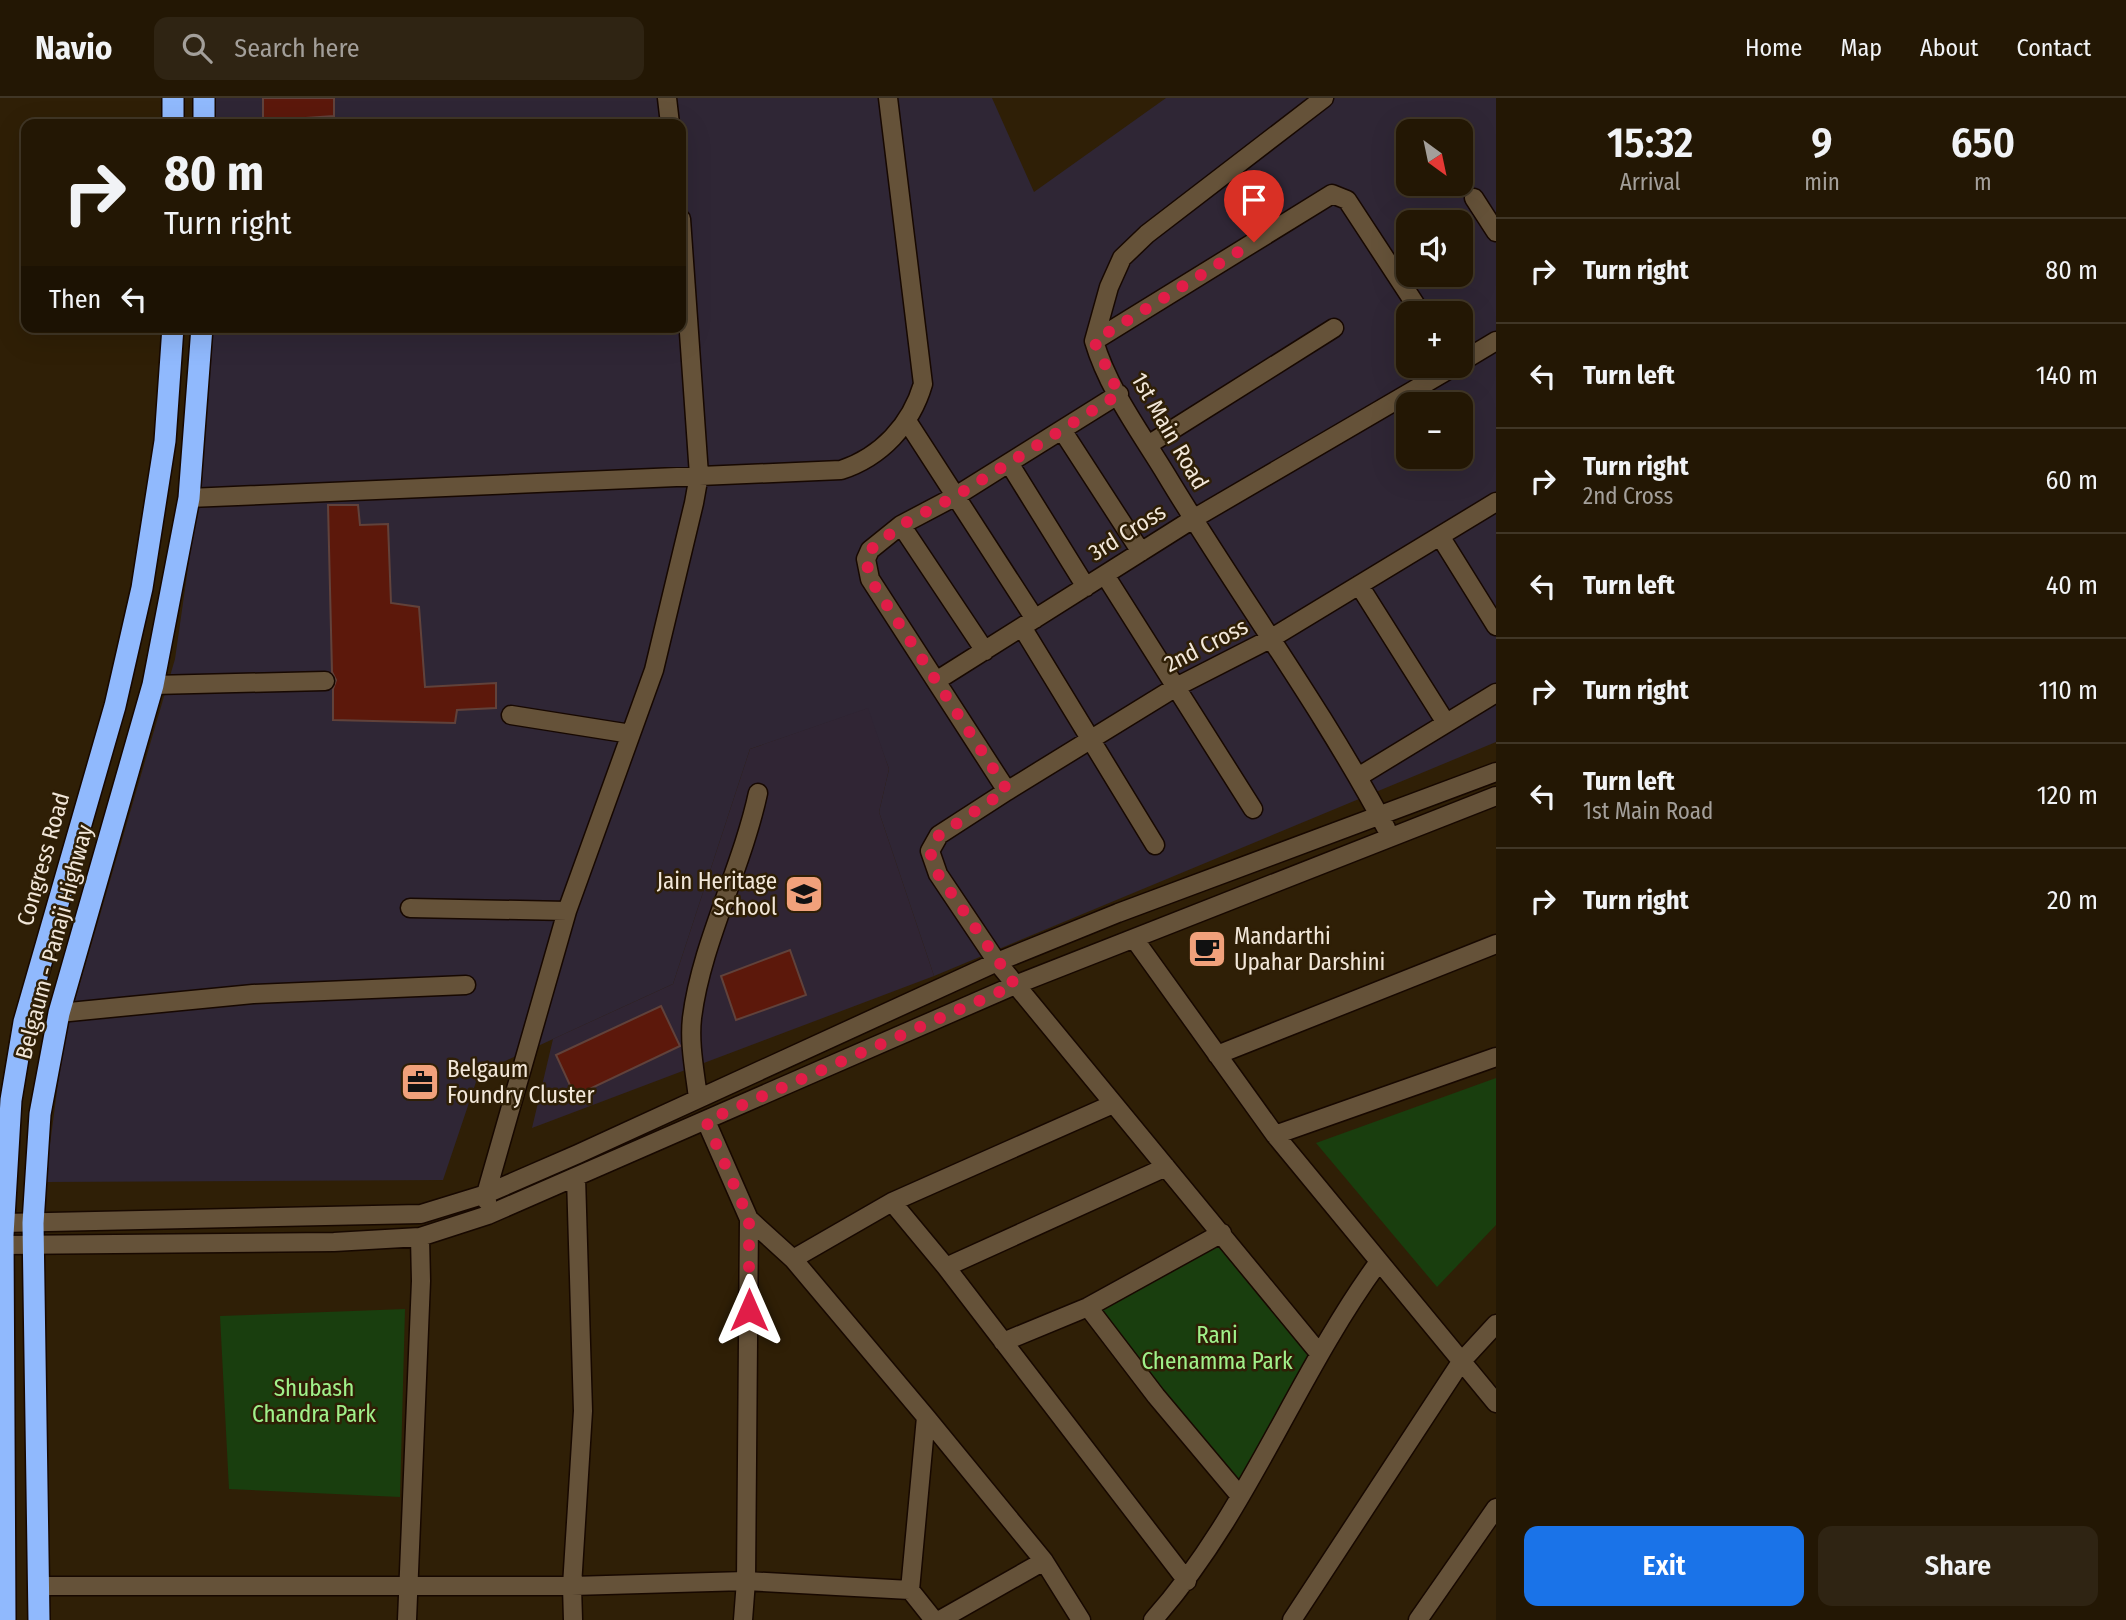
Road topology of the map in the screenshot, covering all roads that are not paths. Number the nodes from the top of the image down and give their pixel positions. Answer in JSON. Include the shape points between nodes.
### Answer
{"nodes":[{"id":1,"x":173,"y":98,"type":"edge"},
{"id":2,"x":204,"y":98,"type":"edge"},
{"id":3,"x":667,"y":98,"type":"edge"},
{"id":4,"x":888,"y":98,"type":"edge"},
{"id":5,"x":1324,"y":98,"type":"edge"},
{"id":6,"x":173,"y":119,"type":"edge"},
{"id":7,"x":204,"y":119,"type":"edge"},
{"id":8,"x":669,"y":119,"type":"edge"},
{"id":9,"x":1475,"y":198,"type":"dead end"},
{"id":10,"x":1496,"y":232,"type":"edge"},
{"id":11,"x":686,"y":290,"type":"edge"},
{"id":12,"x":1413,"y":301,"type":"edge"},
{"id":13,"x":1334,"y":328,"type":"dead end"},
{"id":14,"x":173,"y":333,"type":"edge"},
{"id":15,"x":202,"y":333,"type":"edge"},
{"id":16,"x":1094,"y":341,"type":"junction"},
{"id":17,"x":1496,"y":341,"type":"edge"},
{"id":18,"x":1473,"y":355,"type":"edge"},
{"id":19,"x":1435,"y":378,"type":"edge"},
{"id":20,"x":1119,"y":394,"type":"junction"},
{"id":21,"x":907,"y":421,"type":"junction"},
{"id":22,"x":1062,"y":430,"type":"junction"},
{"id":23,"x":1148,"y":445,"type":"junction"},
{"id":24,"x":1009,"y":463,"type":"junction"},
{"id":25,"x":699,"y":475,"type":"junction"},
{"id":26,"x":956,"y":496,"type":"junction"},
{"id":27,"x":189,"y":498,"type":"junction"},
{"id":28,"x":1496,"y":502,"type":"edge"},
{"id":29,"x":1193,"y":520,"type":"junction"},
{"id":30,"x":901,"y":525,"type":"junction"},
{"id":31,"x":1440,"y":536,"type":"junction"},
{"id":32,"x":1141,"y":552,"type":"junction"},
{"id":33,"x":1105,"y":575,"type":"junction"},
{"id":34,"x":1359,"y":585,"type":"junction"},
{"id":35,"x":1086,"y":587,"type":"junction"},
{"id":36,"x":1029,"y":623,"type":"junction"},
{"id":37,"x":1496,"y":625,"type":"edge"},
{"id":38,"x":1270,"y":639,"type":"junction"},
{"id":39,"x":985,"y":651,"type":"junction"},
{"id":40,"x":325,"y":681,"type":"dead end"},
{"id":41,"x":936,"y":681,"type":"junction"},
{"id":42,"x":153,"y":685,"type":"junction"},
{"id":43,"x":1177,"y":687,"type":"junction"},
{"id":44,"x":1496,"y":693,"type":"edge"},
{"id":45,"x":511,"y":715,"type":"dead end"},
{"id":46,"x":1446,"y":723,"type":"junction"},
{"id":47,"x":631,"y":734,"type":"junction"},
{"id":48,"x":1091,"y":739,"type":"junction"},
{"id":49,"x":1496,"y":772,"type":"edge"},
{"id":50,"x":1358,"y":776,"type":"junction"},
{"id":51,"x":1007,"y":790,"type":"junction"},
{"id":52,"x":758,"y":793,"type":"dead end"},
{"id":53,"x":1496,"y":796,"type":"edge"},
{"id":54,"x":1253,"y":809,"type":"dead end"},
{"id":55,"x":1381,"y":817,"type":"junction"},
{"id":56,"x":1391,"y":837,"type":"junction"},
{"id":57,"x":1155,"y":845,"type":"dead end"},
{"id":58,"x":410,"y":908,"type":"dead end"},
{"id":59,"x":566,"y":911,"type":"junction"},
{"id":60,"x":1135,"y":940,"type":"junction"},
{"id":61,"x":1496,"y":944,"type":"edge"},
{"id":62,"x":997,"y":962,"type":"junction"},
{"id":63,"x":466,"y":985,"type":"dead end"},
{"id":64,"x":1015,"y":985,"type":"junction"},
{"id":65,"x":59,"y":1013,"type":"junction"},
{"id":66,"x":1217,"y":1055,"type":"junction"},
{"id":67,"x":1496,"y":1057,"type":"edge"},
{"id":68,"x":698,"y":1098,"type":"junction"},
{"id":69,"x":1113,"y":1104,"type":"junction"},
{"id":70,"x":706,"y":1121,"type":"junction"},
{"id":71,"x":1275,"y":1135,"type":"junction"},
{"id":72,"x":3,"y":1167,"type":"edge"},
{"id":73,"x":1166,"y":1167,"type":"junction"},
{"id":74,"x":576,"y":1177,"type":"junction"},
{"id":75,"x":486,"y":1194,"type":"junction"},
{"id":76,"x":892,"y":1202,"type":"junction"},
{"id":77,"x":488,"y":1215,"type":"junction"},
{"id":78,"x":749,"y":1219,"type":"junction"},
{"id":79,"x":3,"y":1223,"type":"junction"},
{"id":80,"x":33,"y":1223,"type":"junction"},
{"id":81,"x":1222,"y":1233,"type":"junction"},
{"id":82,"x":420,"y":1237,"type":"junction"},
{"id":83,"x":3,"y":1245,"type":"junction"},
{"id":84,"x":33,"y":1247,"type":"junction"},
{"id":85,"x":793,"y":1259,"type":"junction"},
{"id":86,"x":1378,"y":1263,"type":"junction"},
{"id":87,"x":946,"y":1267,"type":"junction"},
{"id":88,"x":1088,"y":1307,"type":"junction"},
{"id":89,"x":1496,"y":1324,"type":"edge"},
{"id":90,"x":1,"y":1329,"type":"edge"},
{"id":91,"x":1003,"y":1342,"type":"junction"},
{"id":92,"x":1319,"y":1353,"type":"junction"},
{"id":93,"x":1461,"y":1362,"type":"junction"},
{"id":94,"x":1496,"y":1404,"type":"edge"},
{"id":95,"x":926,"y":1417,"type":"junction"},
{"id":96,"x":1240,"y":1496,"type":"junction"},
{"id":97,"x":1496,"y":1508,"type":"edge"},
{"id":98,"x":1044,"y":1560,"type":"junction"},
{"id":99,"x":746,"y":1581,"type":"junction"},
{"id":100,"x":1187,"y":1581,"type":"junction"},
{"id":101,"x":408,"y":1584,"type":"junction"},
{"id":102,"x":39,"y":1586,"type":"junction"},
{"id":103,"x":572,"y":1586,"type":"junction"},
{"id":104,"x":910,"y":1590,"type":"junction"},
{"id":105,"x":5,"y":1620,"type":"edge"},
{"id":106,"x":39,"y":1620,"type":"edge"},
{"id":107,"x":407,"y":1620,"type":"edge"},
{"id":108,"x":573,"y":1620,"type":"edge"},
{"id":109,"x":743,"y":1620,"type":"edge"},
{"id":110,"x":934,"y":1620,"type":"edge"},
{"id":111,"x":940,"y":1620,"type":"edge"},
{"id":112,"x":1081,"y":1620,"type":"edge"},
{"id":113,"x":1153,"y":1620,"type":"edge"},
{"id":114,"x":1292,"y":1620,"type":"edge"},
{"id":115,"x":1418,"y":1620,"type":"edge"}],
"edges":[{"from":1,"to":6,"type":"highway"},
{"from":2,"to":7,"type":"highway"},
{"from":3,"to":8,"type":"street"},
{"from":4,"to":21,"type":"street","via":[[923,384]]},
{"from":5,"to":16,"type":"street","via":[[1122,258]]},
{"from":9,"to":10,"type":"street"},
{"from":11,"to":25,"type":"street"},
{"from":12,"to":16,"type":"street","via":[[1355,212],[1341,195],[1332,194]]},
{"from":13,"to":23,"type":"street"},
{"from":14,"to":72,"type":"highway","name":"Congress Road","via":[[165,442],[142,588],[115,706],[24,1022]]},
{"from":15,"to":27,"type":"highway","name":"Belgaum - Panaji Highway"},
{"from":16,"to":20,"type":"street","name":"1st Main Road"},
{"from":17,"to":18,"type":"street"},
{"from":19,"to":29,"type":"street","name":"3rd Cross"},
{"from":20,"to":22,"type":"street"},
{"from":20,"to":23,"type":"street","name":"1st Main Road"},
{"from":21,"to":25,"type":"street","via":[[883,448],[841,470]]},
{"from":21,"to":26,"type":"street"},
{"from":22,"to":24,"type":"street"},
{"from":22,"to":32,"type":"street"},
{"from":23,"to":29,"type":"street","name":"1st Main Road"},
{"from":24,"to":26,"type":"street"},
{"from":24,"to":35,"type":"street"},
{"from":25,"to":27,"type":"street"},
{"from":25,"to":47,"type":"street","via":[[671,606]]},
{"from":26,"to":30,"type":"street"},
{"from":26,"to":36,"type":"street"},
{"from":27,"to":42,"type":"highway","name":"Belgaum - Panaji Highway"},
{"from":28,"to":31,"type":"street","name":"2nd Cross"},
{"from":29,"to":32,"type":"street","name":"3rd Cross"},
{"from":29,"to":38,"type":"street","name":"1st Main Road"},
{"from":30,"to":39,"type":"street"},
{"from":30,"to":41,"type":"street","via":[[870,550],[866,569]]},
{"from":31,"to":34,"type":"street","name":"2nd Cross"},
{"from":31,"to":37,"type":"street"},
{"from":32,"to":33,"type":"street","name":"3rd Cross"},
{"from":33,"to":35,"type":"street","name":"3rd Cross"},
{"from":33,"to":43,"type":"street"},
{"from":34,"to":38,"type":"street","name":"2nd Cross"},
{"from":34,"to":46,"type":"street"},
{"from":35,"to":36,"type":"street","name":"3rd Cross"},
{"from":36,"to":39,"type":"street","name":"3rd Cross"},
{"from":36,"to":48,"type":"street"},
{"from":38,"to":43,"type":"street","name":"2nd Cross"},
{"from":38,"to":50,"type":"street","name":"1st Main Road"},
{"from":39,"to":41,"type":"street","name":"3rd Cross"},
{"from":40,"to":42,"type":"street"},
{"from":41,"to":51,"type":"street"},
{"from":42,"to":65,"type":"highway","name":"Belgaum - Panaji Highway"},
{"from":43,"to":48,"type":"street","name":"2nd Cross"},
{"from":43,"to":54,"type":"street"},
{"from":44,"to":46,"type":"street"},
{"from":45,"to":47,"type":"street"},
{"from":46,"to":50,"type":"street"},
{"from":47,"to":59,"type":"street"},
{"from":48,"to":51,"type":"street","name":"2nd Cross"},
{"from":48,"to":57,"type":"street"},
{"from":49,"to":55,"type":"street"},
{"from":50,"to":55,"type":"street","name":"1st Main Road"},
{"from":51,"to":62,"type":"street","name":"2nd Cross","via":[[939,835],[931,845],[930,860]]},
{"from":52,"to":68,"type":"street","via":[[692,1020]]},
{"from":53,"to":56,"type":"street"},
{"from":55,"to":56,"type":"street","name":"1st Main Road"},
{"from":55,"to":62,"type":"street"},
{"from":56,"to":60,"type":"street"},
{"from":58,"to":59,"type":"street"},
{"from":59,"to":75,"type":"street"},
{"from":60,"to":64,"type":"street"},
{"from":60,"to":66,"type":"street"},
{"from":61,"to":66,"type":"street"},
{"from":62,"to":64,"type":"street"},
{"from":62,"to":68,"type":"street"},
{"from":63,"to":65,"type":"street","via":[[253,994]]},
{"from":64,"to":69,"type":"street"},
{"from":64,"to":70,"type":"street"},
{"from":65,"to":80,"type":"highway","name":"Belgaum - Panaji Highway","via":[[40,1114]]},
{"from":66,"to":71,"type":"street"},
{"from":67,"to":71,"type":"street"},
{"from":68,"to":75,"type":"street"},
{"from":69,"to":73,"type":"street"},
{"from":69,"to":76,"type":"street"},
{"from":70,"to":74,"type":"street"},
{"from":70,"to":78,"type":"street"},
{"from":71,"to":86,"type":"street"},
{"from":72,"to":79,"type":"highway","name":"Congress Road"},
{"from":73,"to":81,"type":"street"},
{"from":73,"to":87,"type":"street"},
{"from":74,"to":77,"type":"street"},
{"from":74,"to":103,"type":"street","via":[[583,1411]]},
{"from":75,"to":77,"type":"street"},
{"from":75,"to":80,"type":"street","via":[[421,1214]]},
{"from":76,"to":85,"type":"street"},
{"from":76,"to":87,"type":"street"},
{"from":77,"to":82,"type":"street"},
{"from":78,"to":85,"type":"street"},
{"from":78,"to":99,"type":"street"},
{"from":79,"to":80,"type":"street"},
{"from":79,"to":83,"type":"highway","name":"Congress Road"},
{"from":80,"to":84,"type":"highway","name":"Belgaum - Panaji Highway"},
{"from":81,"to":88,"type":"street"},
{"from":81,"to":92,"type":"street"},
{"from":82,"to":84,"type":"street"},
{"from":82,"to":101,"type":"street"},
{"from":83,"to":84,"type":"street"},
{"from":83,"to":90,"type":"highway","name":"Congress Road"},
{"from":84,"to":102,"type":"highway","name":"Belgaum - Panaji Highway"},
{"from":85,"to":95,"type":"street"},
{"from":86,"to":92,"type":"street"},
{"from":86,"to":93,"type":"street"},
{"from":87,"to":91,"type":"street"},
{"from":88,"to":91,"type":"street"},
{"from":88,"to":96,"type":"street"},
{"from":89,"to":93,"type":"street"},
{"from":90,"to":105,"type":"highway","name":"Congress Road"},
{"from":91,"to":100,"type":"street"},
{"from":92,"to":96,"type":"street"},
{"from":93,"to":94,"type":"street"},
{"from":93,"to":114,"type":"street"},
{"from":95,"to":98,"type":"street"},
{"from":95,"to":104,"type":"street"},
{"from":96,"to":100,"type":"street"},
{"from":97,"to":115,"type":"street"},
{"from":98,"to":111,"type":"street"},
{"from":98,"to":112,"type":"street"},
{"from":99,"to":103,"type":"street"},
{"from":99,"to":104,"type":"street"},
{"from":99,"to":109,"type":"street"},
{"from":100,"to":113,"type":"street"},
{"from":101,"to":102,"type":"street"},
{"from":101,"to":103,"type":"street"},
{"from":101,"to":107,"type":"street"},
{"from":102,"to":106,"type":"highway","name":"Belgaum - Panaji Highway"},
{"from":103,"to":108,"type":"street"},
{"from":104,"to":110,"type":"street"}]}
